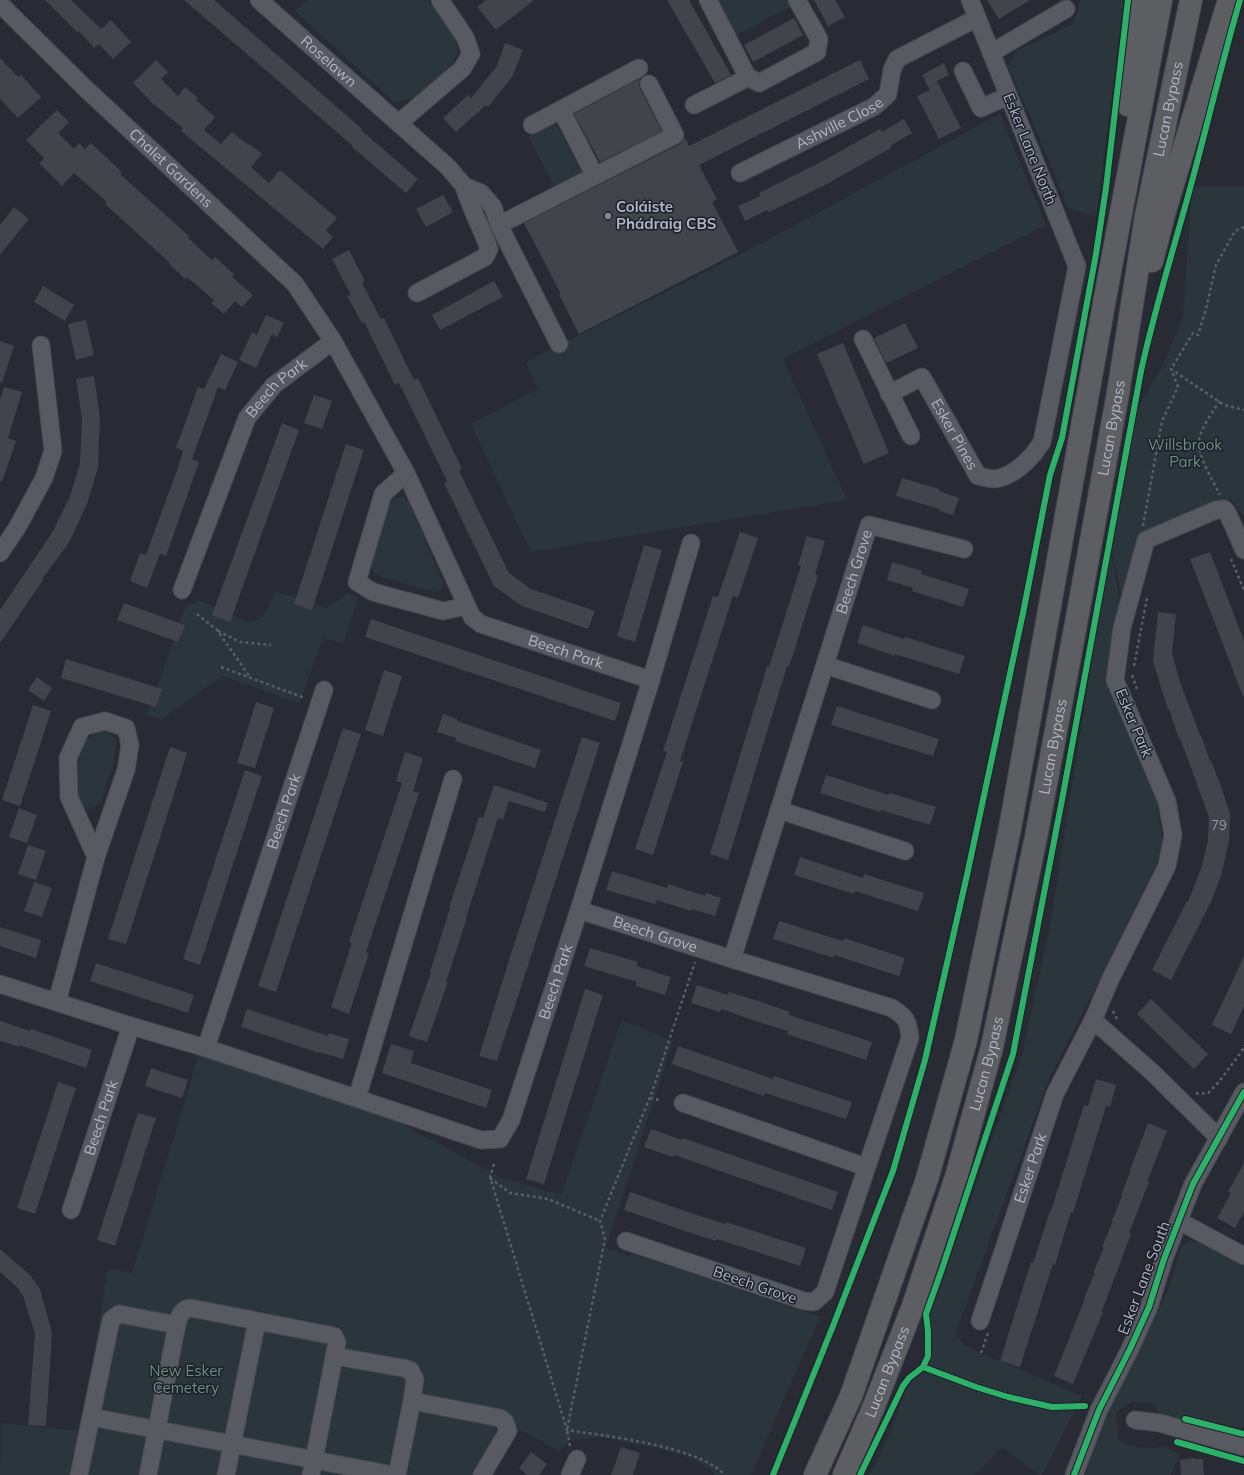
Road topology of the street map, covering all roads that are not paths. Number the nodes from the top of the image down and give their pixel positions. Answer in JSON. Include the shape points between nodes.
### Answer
{"nodes":[{"id":1,"x":259,"y":0,"type":"edge"},
{"id":2,"x":708,"y":0,"type":"edge"},
{"id":3,"x":797,"y":0,"type":"edge"},
{"id":4,"x":970,"y":0,"type":"edge"},
{"id":5,"x":1139,"y":0,"type":"edge"},
{"id":6,"x":1161,"y":0,"type":"edge"},
{"id":7,"x":1191,"y":0,"type":"edge"},
{"id":8,"x":1229,"y":0,"type":"edge"},
{"id":9,"x":442,"y":1,"type":"edge"},
{"id":10,"x":0,"y":4,"type":"edge"},
{"id":11,"x":1066,"y":9,"type":"dead end"},
{"id":12,"x":977,"y":18,"type":"junction"},
{"id":13,"x":991,"y":53,"type":"junction"},
{"id":14,"x":638,"y":68,"type":"dead end"},
{"id":15,"x":963,"y":71,"type":"dead end"},
{"id":16,"x":747,"y":76,"type":"junction"},
{"id":17,"x":649,"y":84,"type":"dead end"},
{"id":18,"x":1008,"y":96,"type":"junction"},
{"id":19,"x":694,"y":105,"type":"dead end"},
{"id":20,"x":561,"y":110,"type":"junction"},
{"id":21,"x":400,"y":122,"type":"junction"},
{"id":22,"x":532,"y":125,"type":"dead end"},
{"id":23,"x":740,"y":173,"type":"dead end"},
{"id":24,"x":595,"y":176,"type":"junction"},
{"id":25,"x":464,"y":186,"type":"junction"},
{"id":26,"x":499,"y":225,"type":"junction"},
{"id":27,"x":1106,"y":292,"type":"junction"},
{"id":28,"x":417,"y":293,"type":"dead end"},
{"id":29,"x":1070,"y":300,"type":"joint"},
{"id":30,"x":863,"y":339,"type":"dead end"},
{"id":31,"x":333,"y":341,"type":"junction"},
{"id":32,"x":559,"y":344,"type":"dead end"},
{"id":33,"x":40,"y":345,"type":"dead end"},
{"id":34,"x":1118,"y":393,"type":"junction"},
{"id":35,"x":889,"y":394,"type":"junction"},
{"id":36,"x":911,"y":436,"type":"dead end"},
{"id":37,"x":406,"y":473,"type":"junction"},
{"id":38,"x":691,"y":543,"type":"dead end"},
{"id":39,"x":964,"y":549,"type":"dead end"},
{"id":40,"x":1237,"y":552,"type":"edge"},
{"id":41,"x":0,"y":554,"type":"edge"},
{"id":42,"x":182,"y":590,"type":"dead end"},
{"id":43,"x":465,"y":605,"type":"junction"},
{"id":44,"x":825,"y":665,"type":"junction"},
{"id":45,"x":651,"y":680,"type":"junction"},
{"id":46,"x":324,"y":690,"type":"dead end"},
{"id":47,"x":932,"y":700,"type":"dead end"},
{"id":48,"x":453,"y":779,"type":"dead end"},
{"id":49,"x":779,"y":810,"type":"junction"},
{"id":50,"x":905,"y":851,"type":"dead end"},
{"id":51,"x":96,"y":857,"type":"junction"},
{"id":52,"x":579,"y":910,"type":"junction"},
{"id":53,"x":732,"y":959,"type":"junction"},
{"id":54,"x":0,"y":984,"type":"edge"},
{"id":55,"x":57,"y":1002,"type":"junction"},
{"id":56,"x":1093,"y":1020,"type":"junction"},
{"id":57,"x":131,"y":1026,"type":"junction"},
{"id":58,"x":206,"y":1048,"type":"junction"},
{"id":59,"x":1244,"y":1092,"type":"edge"},
{"id":60,"x":357,"y":1098,"type":"junction"},
{"id":61,"x":683,"y":1103,"type":"dead end"},
{"id":62,"x":1219,"y":1138,"type":"junction"},
{"id":63,"x":866,"y":1167,"type":"junction"},
{"id":64,"x":71,"y":1210,"type":"dead end"},
{"id":65,"x":1179,"y":1222,"type":"junction"},
{"id":66,"x":626,"y":1241,"type":"dead end"},
{"id":67,"x":1244,"y":1256,"type":"edge"},
{"id":68,"x":257,"y":1321,"type":"junction"},
{"id":69,"x":980,"y":1321,"type":"dead end"},
{"id":70,"x":177,"y":1325,"type":"junction"},
{"id":71,"x":334,"y":1356,"type":"junction"},
{"id":72,"x":412,"y":1401,"type":"junction"},
{"id":73,"x":91,"y":1416,"type":"junction"},
{"id":74,"x":1135,"y":1420,"type":"dead end"},
{"id":75,"x":157,"y":1429,"type":"junction"},
{"id":76,"x":232,"y":1444,"type":"junction"},
{"id":77,"x":1244,"y":1447,"type":"edge"},
{"id":78,"x":574,"y":1452,"type":"road end"},
{"id":79,"x":312,"y":1468,"type":"edge"},
{"id":80,"x":78,"y":1475,"type":"edge"},
{"id":81,"x":148,"y":1475,"type":"edge"},
{"id":82,"x":226,"y":1475,"type":"edge"},
{"id":83,"x":393,"y":1475,"type":"edge"},
{"id":84,"x":397,"y":1475,"type":"edge"},
{"id":85,"x":482,"y":1475,"type":"edge"},
{"id":86,"x":570,"y":1475,"type":"edge"},
{"id":87,"x":815,"y":1475,"type":"edge"},
{"id":88,"x":844,"y":1475,"type":"edge"},
{"id":89,"x":1074,"y":1475,"type":"edge"}],
"edges":[{"from":1,"to":21,"type":"street","name":"Roselawn"},
{"from":2,"to":16,"type":"street"},
{"from":3,"to":16,"type":"street","via":[[819,39],[817,52],[759,83]]},
{"from":4,"to":12,"type":"street","name":"Esker Lane North"},
{"from":5,"to":27,"type":"highway"},
{"from":6,"to":27,"type":"highway","name":"Lucan Bypass"},
{"from":7,"to":34,"type":"highway","name":"Lucan Bypass","via":[[1146,216]]},
{"from":8,"to":34,"type":"highway","via":[[1165,210]]},
{"from":9,"to":21,"type":"street","via":[[465,37],[471,54],[462,69]]},
{"from":10,"to":31,"type":"street","name":"Chalet Gardens","via":[[85,88],[295,284]]},
{"from":11,"to":13,"type":"street"},
{"from":12,"to":13,"type":"street","name":"Esker Lane North"},
{"from":12,"to":23,"type":"street","name":"Ashville Close","via":[[897,59],[892,70],[888,94],[875,106]]},
{"from":13,"to":18,"type":"street","name":"Esker Lane North"},
{"from":14,"to":20,"type":"street"},
{"from":15,"to":18,"type":"street","via":[[981,108]]},
{"from":16,"to":19,"type":"street"},
{"from":17,"to":24,"type":"street","via":[[675,135]]},
{"from":18,"to":29,"type":"street","name":"Esker Lane North","via":[[1077,266]]},
{"from":20,"to":22,"type":"street"},
{"from":20,"to":24,"type":"street"},
{"from":21,"to":25,"type":"street","name":"Roselawn","via":[[448,166]]},
{"from":24,"to":26,"type":"street"},
{"from":25,"to":26,"type":"street","via":[[481,193],[493,207]]},
{"from":25,"to":28,"type":"street","via":[[489,249],[485,257]]},
{"from":26,"to":32,"type":"street"},
{"from":27,"to":87,"type":"highway","name":"Lucan Bypass","via":[[1010,828],[966,1040],[927,1179],[851,1396]]},
{"from":29,"to":35,"type":"street","name":"Esker Pines","via":[[1042,442],[1033,456],[1008,474],[993,479],[978,476],[922,377]]},
{"from":30,"to":35,"type":"street"},
{"from":31,"to":37,"type":"street","name":"Beech Park"},
{"from":31,"to":42,"type":"street","name":"Beech Park","via":[[274,385],[247,418]]},
{"from":33,"to":41,"type":"street","via":[[53,451],[44,478]]},
{"from":34,"to":88,"type":"highway","name":"Lucan Bypass","via":[[1037,829],[992,1047],[957,1174],[913,1306]]},
{"from":35,"to":36,"type":"street"},
{"from":37,"to":43,"type":"street","name":"Beech Park"},
{"from":37,"to":43,"type":"street","via":[[383,494],[357,582],[373,592],[443,611]]},
{"from":38,"to":45,"type":"street","name":"Beech Park"},
{"from":39,"to":44,"type":"street","name":"Beech Grove","via":[[869,525]]},
{"from":40,"to":56,"type":"street","name":"Esker Park","via":[[1227,512],[1224,509],[1216,510],[1146,540],[1122,628],[1115,680],[1167,801],[1173,835],[1167,866]]},
{"from":43,"to":45,"type":"street","name":"Beech Park","via":[[472,617],[481,624]]},
{"from":44,"to":47,"type":"street"},
{"from":44,"to":49,"type":"street","name":"Beech Grove"},
{"from":45,"to":52,"type":"street","name":"Beech Park"},
{"from":46,"to":58,"type":"street","name":"Beech Park"},
{"from":48,"to":60,"type":"street"},
{"from":49,"to":50,"type":"street"},
{"from":49,"to":53,"type":"street","name":"Beech Grove"},
{"from":51,"to":51,"type":"street","via":[[68,797],[68,758],[82,727],[105,721],[126,728],[130,745],[126,770]]},
{"from":51,"to":55,"type":"street"},
{"from":52,"to":53,"type":"street","name":"Beech Grove"},
{"from":52,"to":60,"type":"street","name":"Beech Park","via":[[511,1120],[500,1140],[481,1140]]},
{"from":53,"to":63,"type":"street","name":"Beech Grove","via":[[892,1008],[909,1024],[910,1038]]},
{"from":54,"to":55,"type":"street","name":"Beech Park"},
{"from":55,"to":57,"type":"street","name":"Beech Park"},
{"from":56,"to":62,"type":"street","via":[[1153,1073]]},
{"from":56,"to":69,"type":"street","name":"Esker Park","via":[[1055,1094]]},
{"from":57,"to":58,"type":"street","name":"Beech Park"},
{"from":57,"to":64,"type":"street","name":"Beech Park"},
{"from":58,"to":60,"type":"street","name":"Beech Park"},
{"from":59,"to":62,"type":"street","name":"Esker Lane South"},
{"from":61,"to":63,"type":"street"},
{"from":62,"to":65,"type":"street","name":"Esker Lane South","via":[[1193,1184]]},
{"from":63,"to":66,"type":"street","name":"Beech Grove","via":[[825,1292],[814,1302],[804,1301]]},
{"from":65,"to":67,"type":"street"},
{"from":65,"to":89,"type":"street","name":"Esker Lane South","via":[[1149,1307],[1099,1410]]},
{"from":68,"to":70,"type":"street","via":[[191,1308],[182,1311]]},
{"from":68,"to":71,"type":"street","via":[[334,1336],[337,1342]]},
{"from":68,"to":76,"type":"street"},
{"from":70,"to":73,"type":"street","via":[[119,1314],[111,1320]]},
{"from":70,"to":75,"type":"street"},
{"from":71,"to":72,"type":"street","via":[[410,1370],[415,1379]]},
{"from":71,"to":79,"type":"street"},
{"from":72,"to":84,"type":"street"},
{"from":72,"to":85,"type":"street","via":[[500,1418],[505,1422],[508,1431]]},
{"from":73,"to":75,"type":"street"},
{"from":73,"to":80,"type":"street"},
{"from":74,"to":77,"type":"street","via":[[1160,1422]]},
{"from":75,"to":76,"type":"street"},
{"from":75,"to":81,"type":"street"},
{"from":76,"to":79,"type":"street"},
{"from":76,"to":82,"type":"street"},
{"from":78,"to":86,"type":"street"},
{"from":79,"to":83,"type":"street"}]}
